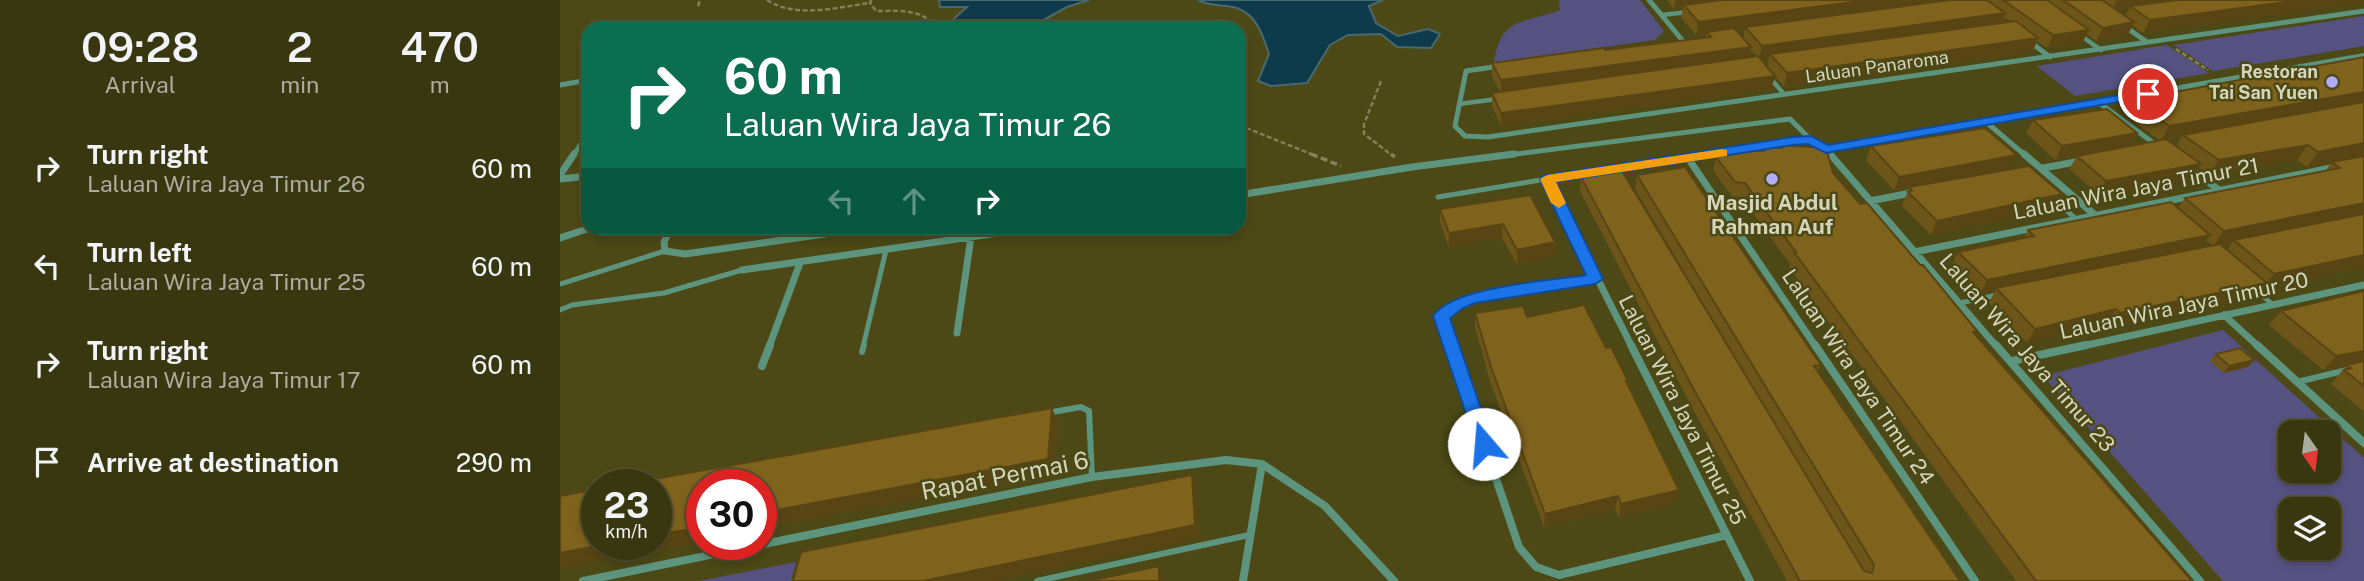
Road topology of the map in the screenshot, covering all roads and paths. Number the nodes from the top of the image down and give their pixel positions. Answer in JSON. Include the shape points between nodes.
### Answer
{"nodes":[{"id":1,"x":700,"y":0,"type":"edge"},
{"id":2,"x":767,"y":0,"type":"edge"},
{"id":3,"x":1649,"y":0,"type":"edge"},
{"id":4,"x":871,"y":1,"type":"edge"},
{"id":5,"x":698,"y":6,"type":"dead end"},
{"id":6,"x":2364,"y":11,"type":"edge"},
{"id":7,"x":1689,"y":12,"type":"edge"},
{"id":8,"x":1662,"y":15,"type":"junction"},
{"id":9,"x":932,"y":21,"type":"edge"},
{"id":10,"x":2119,"y":23,"type":"edge"},
{"id":11,"x":2071,"y":28,"type":"edge"},
{"id":12,"x":2023,"y":36,"type":"edge"},
{"id":13,"x":1695,"y":39,"type":"edge"},
{"id":14,"x":2162,"y":40,"type":"junction"},
{"id":15,"x":1682,"y":41,"type":"junction"},
{"id":16,"x":2147,"y":42,"type":"junction"},
{"id":17,"x":1669,"y":43,"type":"edge"},
{"id":18,"x":2101,"y":50,"type":"junction"},
{"id":19,"x":2050,"y":57,"type":"junction"},
{"id":20,"x":2361,"y":59,"type":"edge"},
{"id":21,"x":1507,"y":65,"type":"edge"},
{"id":22,"x":1767,"y":74,"type":"edge"},
{"id":23,"x":581,"y":81,"type":"edge"},
{"id":24,"x":1381,"y":81,"type":"dead end"},
{"id":25,"x":2224,"y":81,"type":"junction"},
{"id":26,"x":560,"y":85,"type":"edge"},
{"id":27,"x":1784,"y":94,"type":"junction"},
{"id":28,"x":1500,"y":99,"type":"edge"},
{"id":29,"x":2098,"y":102,"type":"junction"},
{"id":30,"x":1459,"y":104,"type":"junction"},
{"id":31,"x":1986,"y":122,"type":"junction"},
{"id":32,"x":1967,"y":125,"type":"junction"},
{"id":33,"x":1246,"y":128,"type":"edge"},
{"id":34,"x":1977,"y":133,"type":"edge"},
{"id":35,"x":1811,"y":140,"type":"junction"},
{"id":36,"x":581,"y":144,"type":"edge"},
{"id":37,"x":2173,"y":144,"type":"edge"},
{"id":38,"x":2159,"y":147,"type":"junction"},
{"id":39,"x":1826,"y":149,"type":"junction"},
{"id":40,"x":2146,"y":149,"type":"edge"},
{"id":41,"x":2169,"y":154,"type":"edge"},
{"id":42,"x":1688,"y":159,"type":"junction"},
{"id":43,"x":2094,"y":159,"type":"edge"},
{"id":44,"x":2179,"y":161,"type":"edge"},
{"id":45,"x":2351,"y":164,"type":"edge"},
{"id":46,"x":1342,"y":166,"type":"dead end"},
{"id":47,"x":1412,"y":167,"type":"junction"},
{"id":48,"x":1616,"y":168,"type":"junction"},
{"id":49,"x":2043,"y":169,"type":"junction"},
{"id":50,"x":581,"y":176,"type":"edge"},
{"id":51,"x":560,"y":177,"type":"edge"},
{"id":52,"x":1547,"y":179,"type":"junction"},
{"id":53,"x":1623,"y":180,"type":"edge"},
{"id":54,"x":2219,"y":190,"type":"junction"},
{"id":55,"x":1921,"y":191,"type":"edge"},
{"id":56,"x":2044,"y":191,"type":"edge"},
{"id":57,"x":1246,"y":194,"type":"edge"},
{"id":58,"x":1438,"y":197,"type":"dead end"},
{"id":59,"x":1870,"y":201,"type":"junction"},
{"id":60,"x":2155,"y":203,"type":"junction"},
{"id":61,"x":2165,"y":211,"type":"edge"},
{"id":62,"x":2095,"y":215,"type":"junction"},
{"id":63,"x":2076,"y":219,"type":"junction"},
{"id":64,"x":581,"y":231,"type":"edge"},
{"id":65,"x":668,"y":235,"type":"edge"},
{"id":66,"x":818,"y":235,"type":"edge"},
{"id":67,"x":985,"y":235,"type":"edge"},
{"id":68,"x":560,"y":237,"type":"edge"},
{"id":69,"x":971,"y":237,"type":"junction"},
{"id":70,"x":886,"y":250,"type":"junction"},
{"id":71,"x":665,"y":251,"type":"junction"},
{"id":72,"x":1914,"y":251,"type":"junction"},
{"id":73,"x":800,"y":263,"type":"junction"},
{"id":74,"x":742,"y":270,"type":"joint"},
{"id":75,"x":1595,"y":279,"type":"junction"},
{"id":76,"x":560,"y":285,"type":"edge"},
{"id":77,"x":2364,"y":285,"type":"edge"},
{"id":78,"x":2253,"y":287,"type":"edge"},
{"id":79,"x":2000,"y":295,"type":"edge"},
{"id":80,"x":1960,"y":303,"type":"junction"},
{"id":81,"x":2273,"y":305,"type":"junction"},
{"id":82,"x":560,"y":310,"type":"edge"},
{"id":83,"x":2224,"y":315,"type":"junction"},
{"id":84,"x":957,"y":333,"type":"dead end"},
{"id":85,"x":862,"y":352,"type":"dead end"},
{"id":86,"x":2012,"y":361,"type":"junction"},
{"id":87,"x":762,"y":366,"type":"dead end"},
{"id":88,"x":2351,"y":369,"type":"edge"},
{"id":89,"x":2297,"y":382,"type":"junction"},
{"id":90,"x":1040,"y":415,"type":"edge"},
{"id":91,"x":2364,"y":443,"type":"edge"},
{"id":92,"x":1262,"y":464,"type":"junction"},
{"id":93,"x":1092,"y":477,"type":"junction"},
{"id":94,"x":1249,"y":535,"type":"junction"},
{"id":95,"x":1727,"y":535,"type":"junction"},
{"id":96,"x":583,"y":581,"type":"edge"},
{"id":97,"x":1037,"y":581,"type":"edge"},
{"id":98,"x":1243,"y":581,"type":"edge"},
{"id":99,"x":1394,"y":581,"type":"edge"},
{"id":100,"x":1750,"y":581,"type":"edge"},
{"id":101,"x":1975,"y":581,"type":"edge"},
{"id":102,"x":2200,"y":581,"type":"edge"}],
"edges":[{"from":1,"to":5,"type":"path"},
{"from":2,"to":4,"type":"path","via":[[776,8],[793,9]]},
{"from":3,"to":8,"type":"street"},
{"from":4,"to":9,"type":"path","via":[[876,10],[916,12]]},
{"from":6,"to":14,"type":"street","name":"Laluan Panaroma"},
{"from":7,"to":8,"type":"lane"},
{"from":8,"to":15,"type":"street"},
{"from":10,"to":16,"type":"street"},
{"from":11,"to":18,"type":"lane"},
{"from":12,"to":19,"type":"street"},
{"from":13,"to":15,"type":"street"},
{"from":14,"to":16,"type":"street","name":"Laluan Panaroma"},
{"from":14,"to":25,"type":"path"},
{"from":15,"to":17,"type":"street"},
{"from":16,"to":18,"type":"street","name":"Laluan Panaroma"},
{"from":18,"to":19,"type":"street","name":"Laluan Panaroma"},
{"from":19,"to":27,"type":"street","name":"Laluan Panaroma"},
{"from":20,"to":25,"type":"street"},
{"from":21,"to":30,"type":"street","name":"Laluan Panaroma","via":[[1466,71]]},
{"from":22,"to":27,"type":"lane"},
{"from":23,"to":26,"type":"street"},
{"from":24,"to":47,"type":"path","via":[[1364,134]]},
{"from":25,"to":29,"type":"street"},
{"from":27,"to":30,"type":"street","name":"Laluan Panaroma","via":[[1470,139],[1461,136],[1455,126]]},
{"from":28,"to":30,"type":"lane"},
{"from":29,"to":31,"type":"street"},
{"from":29,"to":38,"type":"street"},
{"from":31,"to":32,"type":"street"},
{"from":31,"to":49,"type":"street"},
{"from":32,"to":34,"type":"lane"},
{"from":32,"to":39,"type":"street"},
{"from":33,"to":46,"type":"path"},
{"from":35,"to":39,"type":"street"},
{"from":35,"to":42,"type":"street"},
{"from":35,"to":47,"type":"street","via":[[1790,119]]},
{"from":36,"to":51,"type":"street"},
{"from":37,"to":38,"type":"street"},
{"from":38,"to":40,"type":"street"},
{"from":38,"to":41,"type":"street"},
{"from":39,"to":59,"type":"street","name":"Laluan Wira Jaya Timur 23"},
{"from":42,"to":48,"type":"street"},
{"from":42,"to":101,"type":"street","name":"Laluan Wira Jaya Timur 24"},
{"from":43,"to":49,"type":"street"},
{"from":44,"to":54,"type":"street"},
{"from":45,"to":54,"type":"street","name":"Laluan Wira Jaya Timur 21"},
{"from":47,"to":57,"type":"street"},
{"from":48,"to":52,"type":"street"},
{"from":48,"to":53,"type":"lane"},
{"from":49,"to":62,"type":"street"},
{"from":50,"to":51,"type":"street"},
{"from":52,"to":58,"type":"lane"},
{"from":52,"to":75,"type":"street","name":"Laluan Wira Jaya Timur 25"},
{"from":54,"to":60,"type":"street","name":"Laluan Wira Jaya Timur 21"},
{"from":55,"to":59,"type":"street"},
{"from":56,"to":63,"type":"lane"},
{"from":59,"to":72,"type":"street","name":"Laluan Wira Jaya Timur 23"},
{"from":60,"to":61,"type":"lane"},
{"from":60,"to":62,"type":"street","name":"Laluan Wira Jaya Timur 21"},
{"from":62,"to":63,"type":"street","name":"Laluan Wira Jaya Timur 21"},
{"from":63,"to":72,"type":"street","name":"Laluan Wira Jaya Timur 21"},
{"from":64,"to":68,"type":"street"},
{"from":65,"to":71,"type":"street"},
{"from":66,"to":71,"type":"street","via":[[685,254]]},
{"from":67,"to":69,"type":"street"},
{"from":69,"to":70,"type":"street"},
{"from":69,"to":84,"type":"street"},
{"from":70,"to":73,"type":"street"},
{"from":70,"to":85,"type":"lane"},
{"from":71,"to":76,"type":"lane"},
{"from":72,"to":80,"type":"street","name":"Laluan Wira Jaya Timur 23"},
{"from":73,"to":74,"type":"street"},
{"from":73,"to":87,"type":"street"},
{"from":74,"to":82,"type":"lane","via":[[664,293]]},
{"from":75,"to":95,"type":"street","name":"Laluan Wira Jaya Timur 25"},
{"from":75,"to":95,"type":"street","via":[[1474,298],[1441,316],[1519,547],[1536,566],[1559,575]]},
{"from":77,"to":81,"type":"street","name":"Laluan Wira Jaya Timur 20"},
{"from":78,"to":81,"type":"lane"},
{"from":79,"to":80,"type":"lane"},
{"from":80,"to":86,"type":"street","name":"Laluan Wira Jaya Timur 23"},
{"from":81,"to":83,"type":"street","name":"Laluan Wira Jaya Timur 20"},
{"from":83,"to":86,"type":"street","name":"Laluan Wira Jaya Timur 20"},
{"from":83,"to":89,"type":"street"},
{"from":86,"to":102,"type":"street","name":"Laluan Wira Jaya Timur 23"},
{"from":88,"to":89,"type":"lane"},
{"from":89,"to":91,"type":"street"},
{"from":90,"to":93,"type":"lane","via":[[1081,407],[1089,411]]},
{"from":92,"to":93,"type":"street","name":"Rapat Permai 6","via":[[1226,460]]},
{"from":92,"to":94,"type":"street"},
{"from":92,"to":99,"type":"street","name":"Rapat Permai 6","via":[[1325,506]]},
{"from":93,"to":96,"type":"street","name":"Rapat Permai 6"},
{"from":94,"to":97,"type":"lane"},
{"from":94,"to":98,"type":"street"},
{"from":95,"to":100,"type":"street","name":"Laluan Wira Jaya Timur 25"}]}
